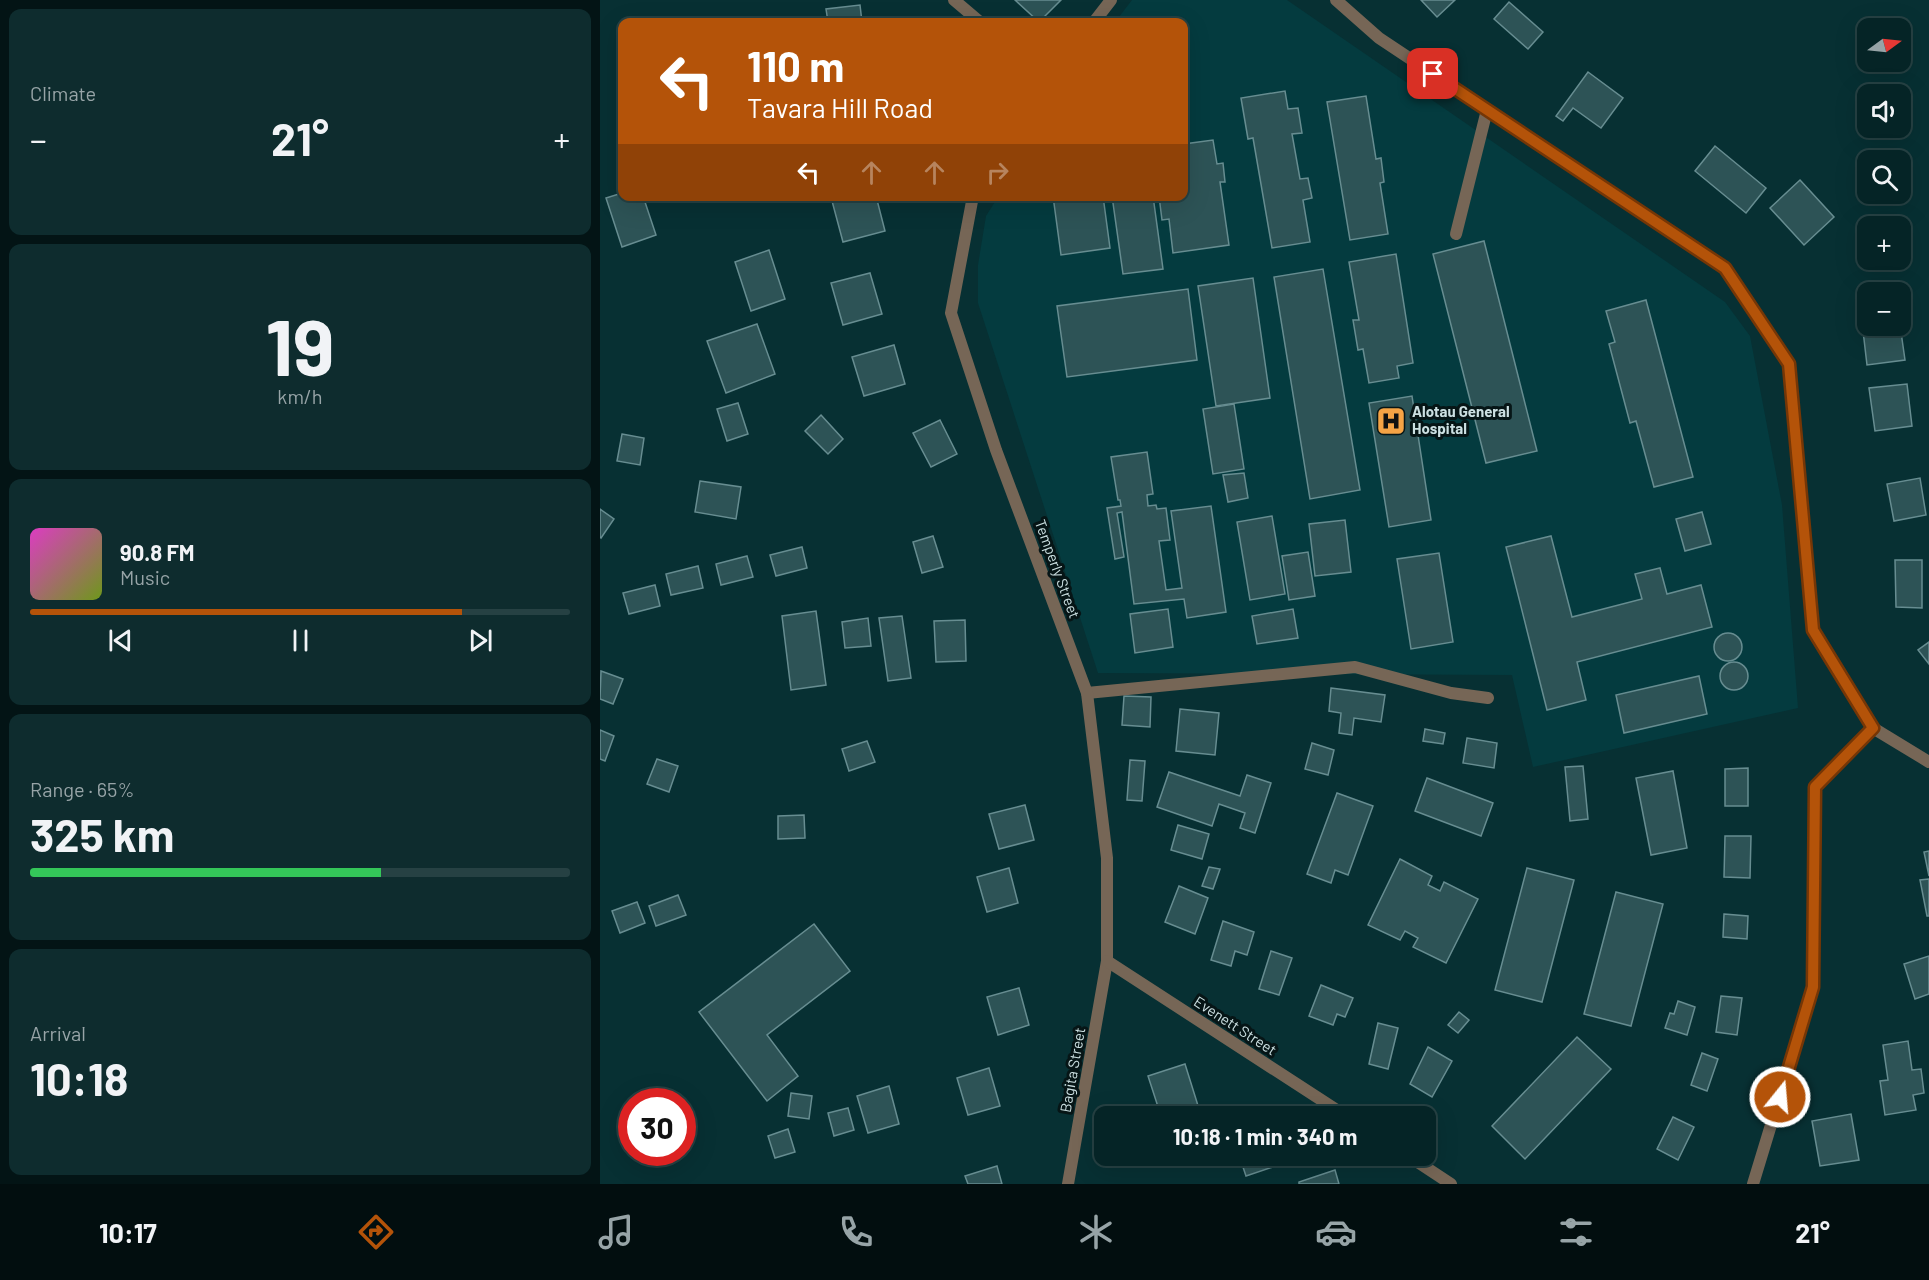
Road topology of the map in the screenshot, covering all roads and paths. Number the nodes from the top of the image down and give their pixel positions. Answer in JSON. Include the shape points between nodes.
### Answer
{"nodes":[{"id":1,"x":954,"y":0,"type":"edge"},
{"id":2,"x":1112,"y":0,"type":"edge"},
{"id":3,"x":1336,"y":0,"type":"edge"},
{"id":4,"x":975,"y":18,"type":"edge"},
{"id":5,"x":1097,"y":18,"type":"edge"},
{"id":6,"x":1487,"y":110,"type":"junction"},
{"id":7,"x":972,"y":201,"type":"edge"},
{"id":8,"x":1456,"y":234,"type":"dead end"},
{"id":9,"x":1087,"y":693,"type":"junction"},
{"id":10,"x":1488,"y":698,"type":"dead end"},
{"id":11,"x":1873,"y":728,"type":"junction"},
{"id":12,"x":1929,"y":762,"type":"edge"},
{"id":13,"x":1107,"y":961,"type":"junction"},
{"id":14,"x":1331,"y":1106,"type":"edge"},
{"id":15,"x":1424,"y":1166,"type":"edge"},
{"id":16,"x":1068,"y":1184,"type":"edge"},
{"id":17,"x":1452,"y":1184,"type":"edge"},
{"id":18,"x":1753,"y":1184,"type":"edge"}],
"edges":[{"from":1,"to":4,"type":"street"},
{"from":2,"to":5,"type":"street"},
{"from":3,"to":6,"type":"street","via":[[1379,39]]},
{"from":6,"to":8,"type":"street"},
{"from":6,"to":11,"type":"street","via":[[1725,268],[1789,364],[1813,630]]},
{"from":7,"to":9,"type":"street","name":"Temperly Street","via":[[951,313],[996,450]]},
{"from":9,"to":10,"type":"street","via":[[1355,667],[1451,693]]},
{"from":9,"to":13,"type":"street","name":"Temperly Street","via":[[1107,858]]},
{"from":11,"to":12,"type":"street"},
{"from":11,"to":18,"type":"street","via":[[1815,787],[1813,987]]},
{"from":13,"to":14,"type":"street","name":"Evenett Street"},
{"from":13,"to":16,"type":"street","name":"Bagita Street"},
{"from":15,"to":17,"type":"street"}]}
